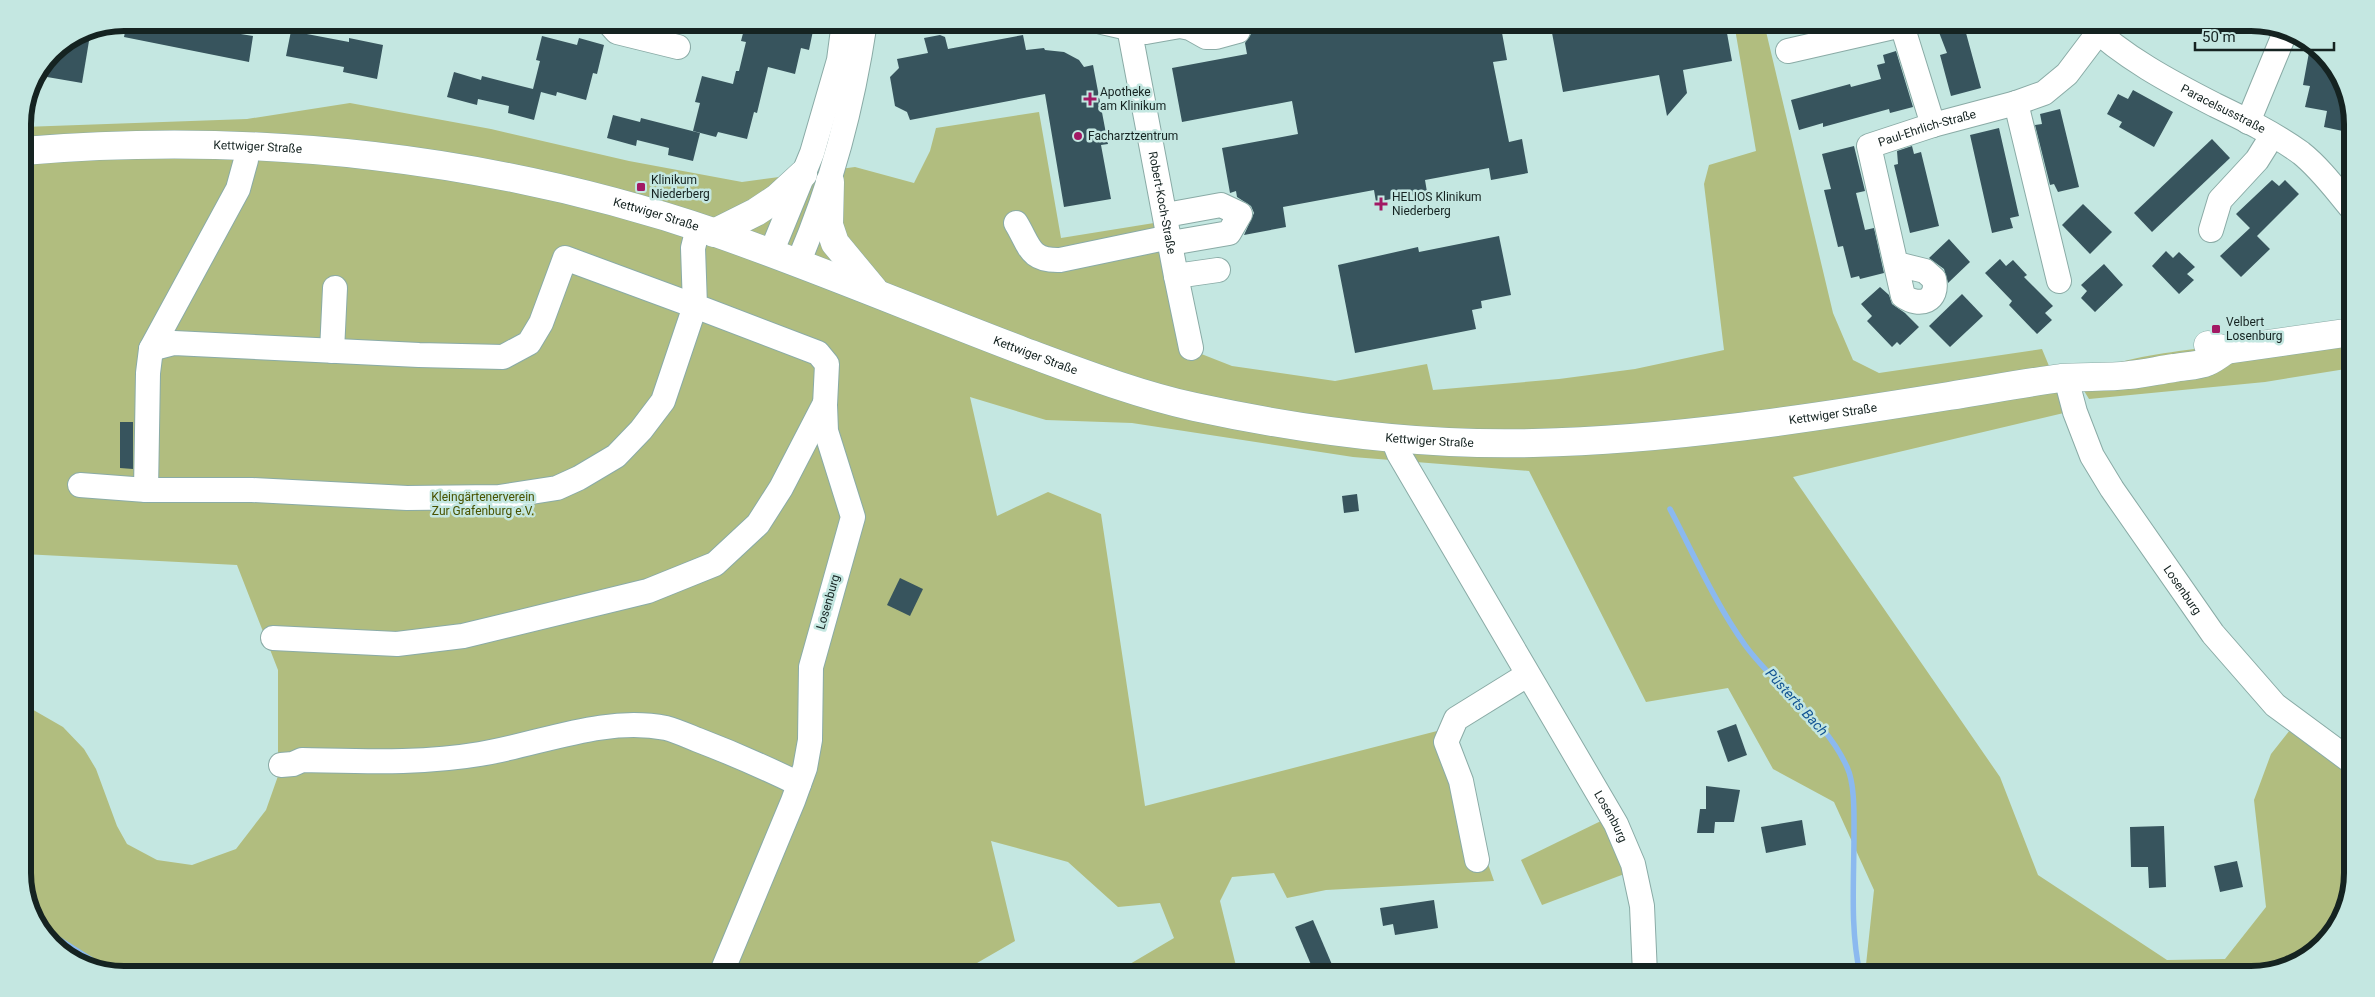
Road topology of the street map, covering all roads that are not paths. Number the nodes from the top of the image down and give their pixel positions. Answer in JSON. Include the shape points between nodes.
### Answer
{"nodes":[{"id":1,"x":615,"y":31,"type":"edge"},
{"id":2,"x":843,"y":31,"type":"edge"},
{"id":3,"x":863,"y":31,"type":"edge"},
{"id":4,"x":1130,"y":31,"type":"edge"},
{"id":5,"x":1196,"y":31,"type":"edge"},
{"id":6,"x":1238,"y":31,"type":"edge"},
{"id":7,"x":1872,"y":31,"type":"edge"},
{"id":8,"x":1903,"y":31,"type":"edge"},
{"id":9,"x":2090,"y":31,"type":"edge"},
{"id":10,"x":2096,"y":31,"type":"edge"},
{"id":11,"x":2283,"y":37,"type":"edge"},
{"id":12,"x":678,"y":48,"type":"dead end"},
{"id":13,"x":1788,"y":51,"type":"dead end"},
{"id":14,"x":2016,"y":104,"type":"junction"},
{"id":15,"x":2248,"y":122,"type":"junction"},
{"id":16,"x":1933,"y":124,"type":"junction"},
{"id":17,"x":2272,"y":136,"type":"junction"},
{"id":18,"x":246,"y":146,"type":"junction"},
{"id":19,"x":31,"y":150,"type":"edge"},
{"id":20,"x":803,"y":174,"type":"junction"},
{"id":21,"x":830,"y":182,"type":"junction"},
{"id":22,"x":2344,"y":200,"type":"edge"},
{"id":23,"x":1016,"y":223,"type":"dead end"},
{"id":24,"x":706,"y":230,"type":"junction"},
{"id":25,"x":2211,"y":230,"type":"dead end"},
{"id":26,"x":1169,"y":232,"type":"junction"},
{"id":27,"x":771,"y":253,"type":"junction"},
{"id":28,"x":798,"y":263,"type":"junction"},
{"id":29,"x":1897,"y":264,"type":"dead end"},
{"id":30,"x":1218,"y":270,"type":"dead end"},
{"id":31,"x":1176,"y":276,"type":"junction"},
{"id":32,"x":2059,"y":281,"type":"dead end"},
{"id":33,"x":334,"y":288,"type":"dead end"},
{"id":34,"x":878,"y":295,"type":"junction"},
{"id":35,"x":695,"y":306,"type":"junction"},
{"id":36,"x":2344,"y":333,"type":"edge"},
{"id":37,"x":1191,"y":348,"type":"dead end"},
{"id":38,"x":151,"y":349,"type":"junction"},
{"id":39,"x":332,"y":351,"type":"junction"},
{"id":40,"x":2066,"y":378,"type":"junction"},
{"id":41,"x":825,"y":405,"type":"junction"},
{"id":42,"x":1393,"y":438,"type":"junction"},
{"id":43,"x":80,"y":486,"type":"dead end"},
{"id":44,"x":146,"y":490,"type":"junction"},
{"id":45,"x":273,"y":638,"type":"dead end"},
{"id":46,"x":1527,"y":675,"type":"junction"},
{"id":47,"x":2344,"y":756,"type":"edge"},
{"id":48,"x":282,"y":765,"type":"dead end"},
{"id":49,"x":799,"y":784,"type":"junction"},
{"id":50,"x":1477,"y":860,"type":"dead end"},
{"id":51,"x":724,"y":966,"type":"edge"},
{"id":52,"x":1645,"y":966,"type":"edge"}],
"edges":[{"from":1,"to":12,"type":"street"},
{"from":2,"to":20,"type":"street","via":[[839,60]]},
{"from":3,"to":21,"type":"street","via":[[851,105]]},
{"from":4,"to":26,"type":"street","name":"Robert-Koch-Straße"},
{"from":5,"to":6,"type":"street","via":[[1216,37]]},
{"from":7,"to":13,"type":"street"},
{"from":8,"to":16,"type":"street"},
{"from":9,"to":14,"type":"street","name":"Paul-Ehrlich-Straße","via":[[2067,74],[2044,93]]},
{"from":10,"to":15,"type":"street","name":"Paracelsusstraße","via":[[2154,72]]},
{"from":11,"to":15,"type":"street"},
{"from":14,"to":16,"type":"street","name":"Paul-Ehrlich-Straße"},
{"from":14,"to":32,"type":"street"},
{"from":15,"to":17,"type":"street","name":"Paracelsusstraße"},
{"from":16,"to":29,"type":"street","name":"Paul-Ehrlich-Straße","via":[[1869,146]]},
{"from":17,"to":22,"type":"street","name":"Paracelsusstraße","via":[[2302,154],[2331,181]]},
{"from":17,"to":25,"type":"street","via":[[2257,160],[2220,200]]},
{"from":18,"to":19,"type":"main road","name":"Kettwiger Straße","via":[[87,145]]},
{"from":18,"to":24,"type":"main road","name":"Kettwiger Straße","via":[[366,155],[522,180],[628,206]]},
{"from":18,"to":38,"type":"street","via":[[246,160],[238,189]]},
{"from":20,"to":24,"type":"main road","via":[[756,212]]},
{"from":20,"to":27,"type":"street"},
{"from":21,"to":28,"type":"street"},
{"from":21,"to":34,"type":"main road","via":[[829,225],[834,243]]},
{"from":23,"to":26,"type":"street","via":[[1031,252],[1049,260]]},
{"from":24,"to":27,"type":"main road","name":"Kettwiger Straße"},
{"from":24,"to":35,"type":"street","via":[[693,248]]},
{"from":26,"to":31,"type":"street","name":"Robert-Koch-Straße"},
{"from":27,"to":28,"type":"main road","name":"Kettwiger Straße"},
{"from":28,"to":34,"type":"main road","name":"Kettwiger Straße"},
{"from":30,"to":31,"type":"street"},
{"from":31,"to":37,"type":"street","name":"Robert-Koch-Straße"},
{"from":33,"to":39,"type":"street"},
{"from":34,"to":42,"type":"main road","name":"Kettwiger Straße","via":[[1105,381],[1154,396],[1261,420]]},
{"from":35,"to":39,"type":"street","name":"Losenburg","via":[[565,258],[541,323],[529,343],[503,357]]},
{"from":35,"to":41,"type":"street","name":"Losenburg","via":[[818,352],[827,364]]},
{"from":35,"to":44,"type":"street","via":[[663,401],[616,456],[557,488],[499,497],[407,498],[252,490]]},
{"from":36,"to":40,"type":"main road","name":"Kettwiger Straße","via":[[2226,350],[2207,344],[2128,356]]},
{"from":38,"to":39,"type":"street","via":[[174,343]]},
{"from":38,"to":44,"type":"street"},
{"from":40,"to":42,"type":"main road","name":"Kettwiger Straße","via":[[1758,424],[1604,439],[1489,443]]},
{"from":40,"to":47,"type":"street","name":"Losenburg","via":[[2092,456],[2213,634],[2275,705]]},
{"from":41,"to":45,"type":"street","via":[[758,524],[715,564],[648,591],[464,636],[397,644]]},
{"from":41,"to":49,"type":"street","name":"Losenburg","via":[[826,431],[853,517],[811,667],[810,740]]},
{"from":42,"to":46,"type":"street","name":"Losenburg","via":[[1399,454]]},
{"from":43,"to":44,"type":"street"},
{"from":46,"to":50,"type":"street","via":[[1456,720],[1446,742],[1461,781]]},
{"from":46,"to":52,"type":"street","name":"Losenburg","via":[[1616,824],[1634,864],[1642,906]]},
{"from":48,"to":49,"type":"street","via":[[302,760],[412,761],[472,755],[623,724],[667,729],[720,748]]},
{"from":49,"to":51,"type":"street","name":"Losenburg"}]}
